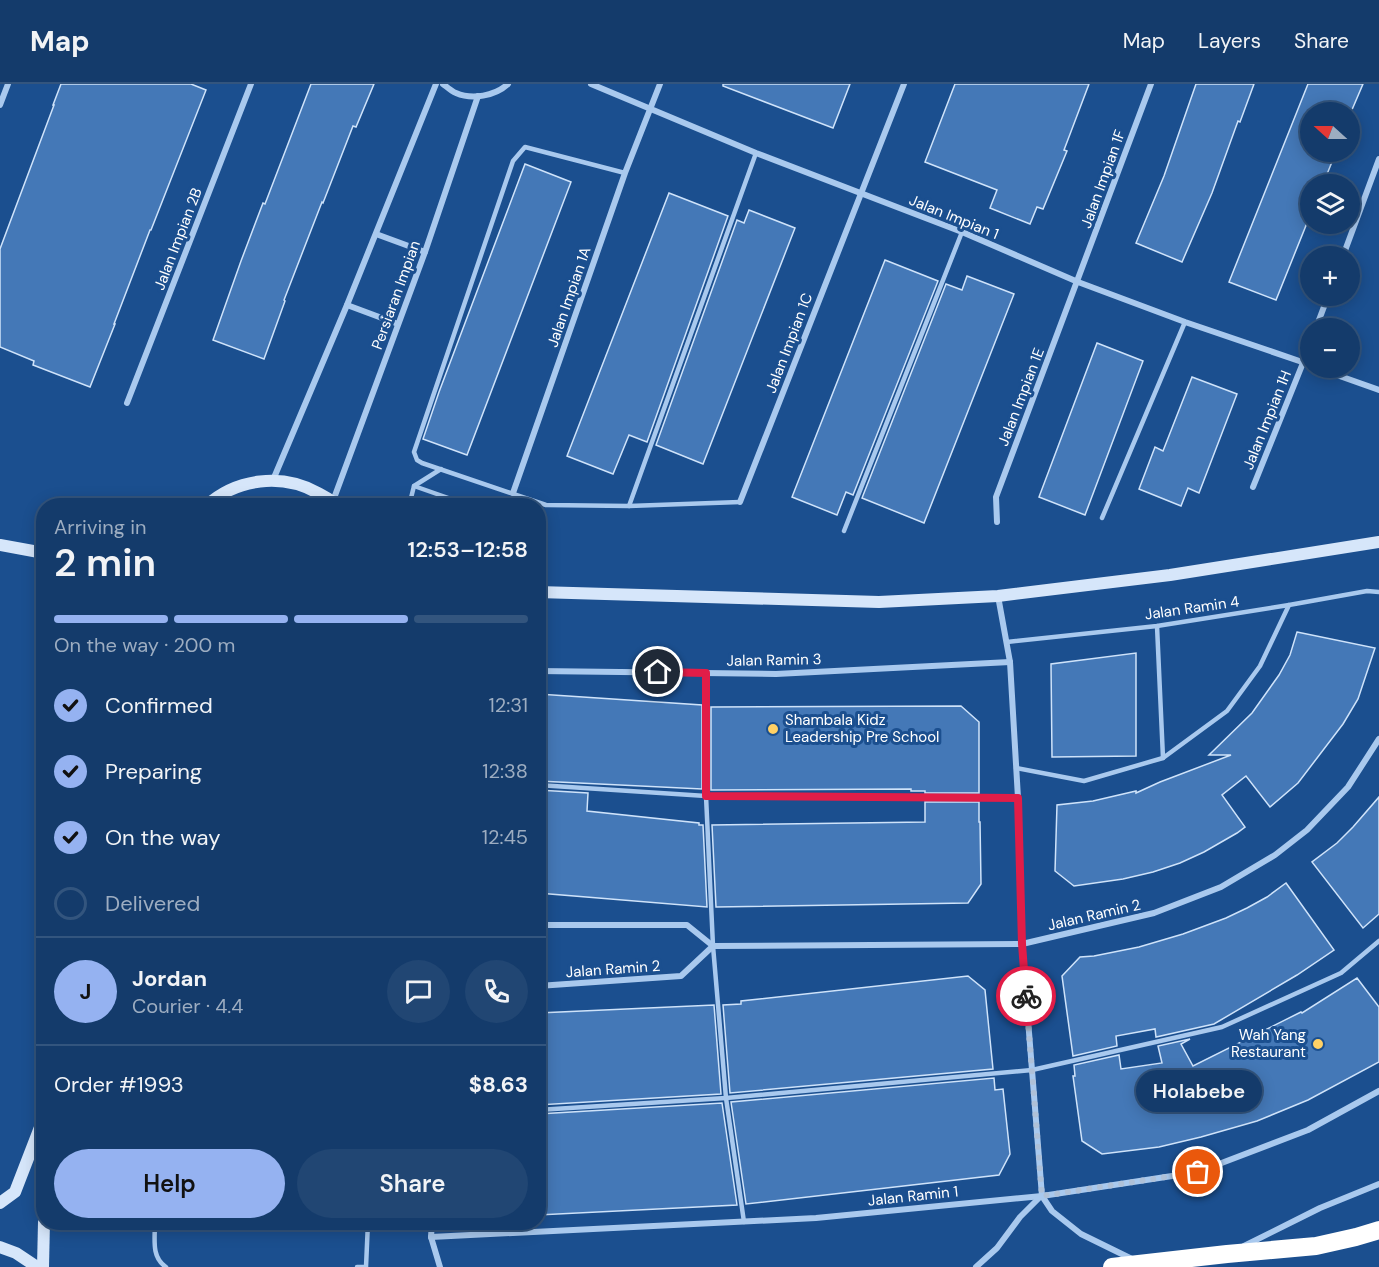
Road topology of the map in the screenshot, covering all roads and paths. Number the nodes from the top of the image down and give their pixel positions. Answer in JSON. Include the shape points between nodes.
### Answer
{"nodes":[{"id":1,"x":8,"y":84,"type":"edge"},
{"id":2,"x":251,"y":84,"type":"edge"},
{"id":3,"x":436,"y":84,"type":"edge"},
{"id":4,"x":443,"y":84,"type":"edge"},
{"id":5,"x":508,"y":84,"type":"edge"},
{"id":6,"x":591,"y":84,"type":"edge"},
{"id":7,"x":660,"y":84,"type":"edge"},
{"id":8,"x":904,"y":84,"type":"edge"},
{"id":9,"x":1151,"y":84,"type":"edge"},
{"id":10,"x":478,"y":96,"type":"junction"},
{"id":11,"x":0,"y":105,"type":"edge"},
{"id":12,"x":650,"y":109,"type":"junction"},
{"id":13,"x":756,"y":153,"type":"junction"},
{"id":14,"x":1379,"y":159,"type":"edge"},
{"id":15,"x":625,"y":173,"type":"junction"},
{"id":16,"x":861,"y":193,"type":"junction"},
{"id":17,"x":962,"y":232,"type":"junction"},
{"id":18,"x":376,"y":234,"type":"junction"},
{"id":19,"x":1347,"y":246,"type":"edge"},
{"id":20,"x":425,"y":252,"type":"junction"},
{"id":21,"x":1078,"y":282,"type":"junction"},
{"id":22,"x":347,"y":305,"type":"junction"},
{"id":23,"x":1185,"y":322,"type":"junction"},
{"id":24,"x":398,"y":324,"type":"junction"},
{"id":25,"x":1300,"y":362,"type":"edge"},
{"id":26,"x":1300,"y":373,"type":"edge"},
{"id":27,"x":1345,"y":378,"type":"edge"},
{"id":28,"x":1379,"y":390,"type":"edge"},
{"id":29,"x":128,"y":404,"type":"dead end"},
{"id":30,"x":441,"y":469,"type":"junction"},
{"id":31,"x":273,"y":480,"type":"junction"},
{"id":32,"x":414,"y":486,"type":"junction"},
{"id":33,"x":1254,"y":487,"type":"dead end"},
{"id":34,"x":513,"y":493,"type":"junction"},
{"id":35,"x":215,"y":498,"type":"edge"},
{"id":36,"x":327,"y":498,"type":"edge"},
{"id":37,"x":338,"y":498,"type":"edge"},
{"id":38,"x":411,"y":498,"type":"edge"},
{"id":39,"x":448,"y":498,"type":"edge"},
{"id":40,"x":527,"y":498,"type":"edge"},
{"id":41,"x":740,"y":502,"type":"joint"},
{"id":42,"x":546,"y":505,"type":"edge"},
{"id":43,"x":629,"y":506,"type":"junction"},
{"id":44,"x":1102,"y":519,"type":"dead end"},
{"id":45,"x":997,"y":522,"type":"dead end"},
{"id":46,"x":844,"y":531,"type":"dead end"},
{"id":47,"x":1379,"y":542,"type":"edge"},
{"id":48,"x":0,"y":545,"type":"edge"},
{"id":49,"x":36,"y":552,"type":"edge"},
{"id":50,"x":546,"y":592,"type":"edge"},
{"id":51,"x":1379,"y":592,"type":"edge"},
{"id":52,"x":998,"y":596,"type":"junction"},
{"id":53,"x":1289,"y":605,"type":"junction"},
{"id":54,"x":1157,"y":626,"type":"junction"},
{"id":55,"x":1007,"y":642,"type":"junction"},
{"id":56,"x":1010,"y":662,"type":"junction"},
{"id":57,"x":546,"y":670,"type":"edge"},
{"id":58,"x":706,"y":673,"type":"junction"},
{"id":59,"x":1379,"y":739,"type":"edge"},
{"id":60,"x":1163,"y":758,"type":"junction"},
{"id":61,"x":1016,"y":768,"type":"junction"},
{"id":62,"x":546,"y":786,"type":"edge"},
{"id":63,"x":706,"y":796,"type":"junction"},
{"id":64,"x":1018,"y":798,"type":"junction"},
{"id":65,"x":546,"y":925,"type":"edge"},
{"id":66,"x":1379,"y":941,"type":"edge"},
{"id":67,"x":1022,"y":944,"type":"junction"},
{"id":68,"x":713,"y":946,"type":"junction"},
{"id":69,"x":546,"y":985,"type":"edge"},
{"id":70,"x":1032,"y":1070,"type":"junction"},
{"id":71,"x":1379,"y":1091,"type":"edge"},
{"id":72,"x":726,"y":1098,"type":"junction"},
{"id":73,"x":546,"y":1109,"type":"edge"},
{"id":74,"x":36,"y":1138,"type":"edge"},
{"id":75,"x":1379,"y":1184,"type":"edge"},
{"id":76,"x":1042,"y":1196,"type":"junction"},
{"id":77,"x":0,"y":1203,"type":"edge"},
{"id":78,"x":744,"y":1222,"type":"junction"},
{"id":79,"x":44,"y":1230,"type":"edge"},
{"id":80,"x":155,"y":1230,"type":"edge"},
{"id":81,"x":368,"y":1230,"type":"edge"},
{"id":82,"x":431,"y":1230,"type":"edge"},
{"id":83,"x":1379,"y":1230,"type":"edge"},
{"id":84,"x":1379,"y":1236,"type":"edge"},
{"id":85,"x":431,"y":1237,"type":"junction"},
{"id":86,"x":1356,"y":1237,"type":"junction"},
{"id":87,"x":0,"y":1247,"type":"edge"},
{"id":88,"x":1227,"y":1254,"type":"junction"},
{"id":89,"x":1140,"y":1263,"type":"junction"},
{"id":90,"x":37,"y":1267,"type":"edge"},
{"id":91,"x":43,"y":1267,"type":"edge"},
{"id":92,"x":166,"y":1267,"type":"edge"},
{"id":93,"x":359,"y":1267,"type":"edge"},
{"id":94,"x":440,"y":1267,"type":"edge"},
{"id":95,"x":976,"y":1267,"type":"edge"},
{"id":96,"x":1112,"y":1267,"type":"edge"}],
"edges":[{"from":1,"to":11,"type":"street"},
{"from":2,"to":29,"type":"street","name":"Jalan Impian 2B"},
{"from":3,"to":18,"type":"street"},
{"from":4,"to":10,"type":"street","via":[[456,93]]},
{"from":5,"to":10,"type":"street","via":[[492,94]]},
{"from":6,"to":12,"type":"street","name":"Jalan Impian 1"},
{"from":7,"to":12,"type":"street","name":"Jalan Impian 1A"},
{"from":8,"to":16,"type":"street","name":"Jalan Impian 1C"},
{"from":9,"to":21,"type":"street","name":"Jalan Impian 1F"},
{"from":10,"to":20,"type":"street","name":"Persiaran Impian"},
{"from":12,"to":13,"type":"street","name":"Jalan Impian 1"},
{"from":12,"to":15,"type":"street","name":"Jalan Impian 1A"},
{"from":13,"to":16,"type":"street","name":"Jalan Impian 1"},
{"from":13,"to":43,"type":"lane"},
{"from":14,"to":19,"type":"street"},
{"from":15,"to":30,"type":"lane","via":[[525,147],[513,161],[414,452],[417,460]]},
{"from":15,"to":34,"type":"street","name":"Jalan Impian 1A"},
{"from":16,"to":17,"type":"street","name":"Jalan Impian 1"},
{"from":16,"to":41,"type":"street","name":"Jalan Impian 1C"},
{"from":17,"to":21,"type":"street","name":"Jalan Impian 1"},
{"from":17,"to":46,"type":"lane"},
{"from":18,"to":20,"type":"street"},
{"from":18,"to":22,"type":"street"},
{"from":20,"to":24,"type":"street","name":"Persiaran Impian"},
{"from":21,"to":23,"type":"street","name":"Jalan Impian 1"},
{"from":21,"to":45,"type":"street","name":"Jalan Impian 1E","via":[[996,497]]},
{"from":22,"to":24,"type":"street"},
{"from":22,"to":31,"type":"street"},
{"from":23,"to":25,"type":"street","name":"Jalan Impian 1"},
{"from":23,"to":44,"type":"lane"},
{"from":24,"to":37,"type":"street","name":"Persiaran Impian"},
{"from":26,"to":33,"type":"street","name":"Jalan Impian 1H"},
{"from":27,"to":28,"type":"street"},
{"from":30,"to":32,"type":"lane"},
{"from":30,"to":34,"type":"lane"},
{"from":31,"to":35,"type":"street","via":[[251,482]]},
{"from":31,"to":36,"type":"street","via":[[305,486]]},
{"from":32,"to":38,"type":"lane"},
{"from":32,"to":39,"type":"lane"},
{"from":34,"to":40,"type":"lane"},
{"from":41,"to":43,"type":"lane"},
{"from":42,"to":43,"type":"lane"},
{"from":47,"to":52,"type":"street","via":[[1170,575]]},
{"from":48,"to":49,"type":"street"},
{"from":50,"to":52,"type":"street","via":[[879,602]]},
{"from":51,"to":53,"type":"lane","name":"Jalan Ramin 4"},
{"from":52,"to":55,"type":"street"},
{"from":53,"to":54,"type":"lane","name":"Jalan Ramin 4"},
{"from":53,"to":60,"type":"lane","via":[[1260,666],[1227,711]]},
{"from":54,"to":55,"type":"lane","name":"Jalan Ramin 4"},
{"from":54,"to":60,"type":"lane"},
{"from":55,"to":56,"type":"street"},
{"from":56,"to":58,"type":"street","name":"Jalan Ramin 3","via":[[777,674]]},
{"from":56,"to":61,"type":"street"},
{"from":57,"to":58,"type":"street","name":"Jalan Ramin 3"},
{"from":58,"to":63,"type":"lane"},
{"from":59,"to":67,"type":"street","name":"Jalan Ramin 2","via":[[1348,787],[1307,830],[1275,855],[1221,887],[1154,913]]},
{"from":60,"to":61,"type":"lane","via":[[1084,781]]},
{"from":61,"to":64,"type":"street"},
{"from":62,"to":63,"type":"lane"},
{"from":63,"to":64,"type":"lane"},
{"from":63,"to":68,"type":"lane"},
{"from":64,"to":67,"type":"street"},
{"from":65,"to":68,"type":"street","via":[[687,925]]},
{"from":66,"to":70,"type":"lane","via":[[1341,973],[1222,1027]]},
{"from":67,"to":68,"type":"street","name":"Jalan Ramin 2"},
{"from":67,"to":70,"type":"street"},
{"from":68,"to":69,"type":"street","name":"Jalan Ramin 2","via":[[681,976]]},
{"from":68,"to":72,"type":"lane"},
{"from":70,"to":72,"type":"lane"},
{"from":70,"to":76,"type":"street"},
{"from":71,"to":76,"type":"street","name":"Jalan Ramin 1","via":[[1308,1130],[1198,1172]]},
{"from":72,"to":73,"type":"lane"},
{"from":72,"to":78,"type":"lane"},
{"from":74,"to":77,"type":"street","via":[[15,1191]]},
{"from":75,"to":88,"type":"street"},
{"from":76,"to":78,"type":"street","name":"Jalan Ramin 1"},
{"from":76,"to":89,"type":"street","via":[[1052,1211],[1081,1234]]},
{"from":76,"to":95,"type":"street"},
{"from":78,"to":85,"type":"street","name":"Jalan Ramin 1"},
{"from":79,"to":91,"type":"street"},
{"from":80,"to":92,"type":"lane","via":[[154,1251]]},
{"from":81,"to":93,"type":"lane","via":[[366,1267]]},
{"from":82,"to":85,"type":"street"},
{"from":83,"to":86,"type":"highway"},
{"from":84,"to":86,"type":"street"},
{"from":85,"to":94,"type":"street"},
{"from":86,"to":88,"type":"highway","via":[[1316,1246]]},
{"from":87,"to":90,"type":"street"},
{"from":88,"to":89,"type":"highway"},
{"from":89,"to":96,"type":"highway"}]}
